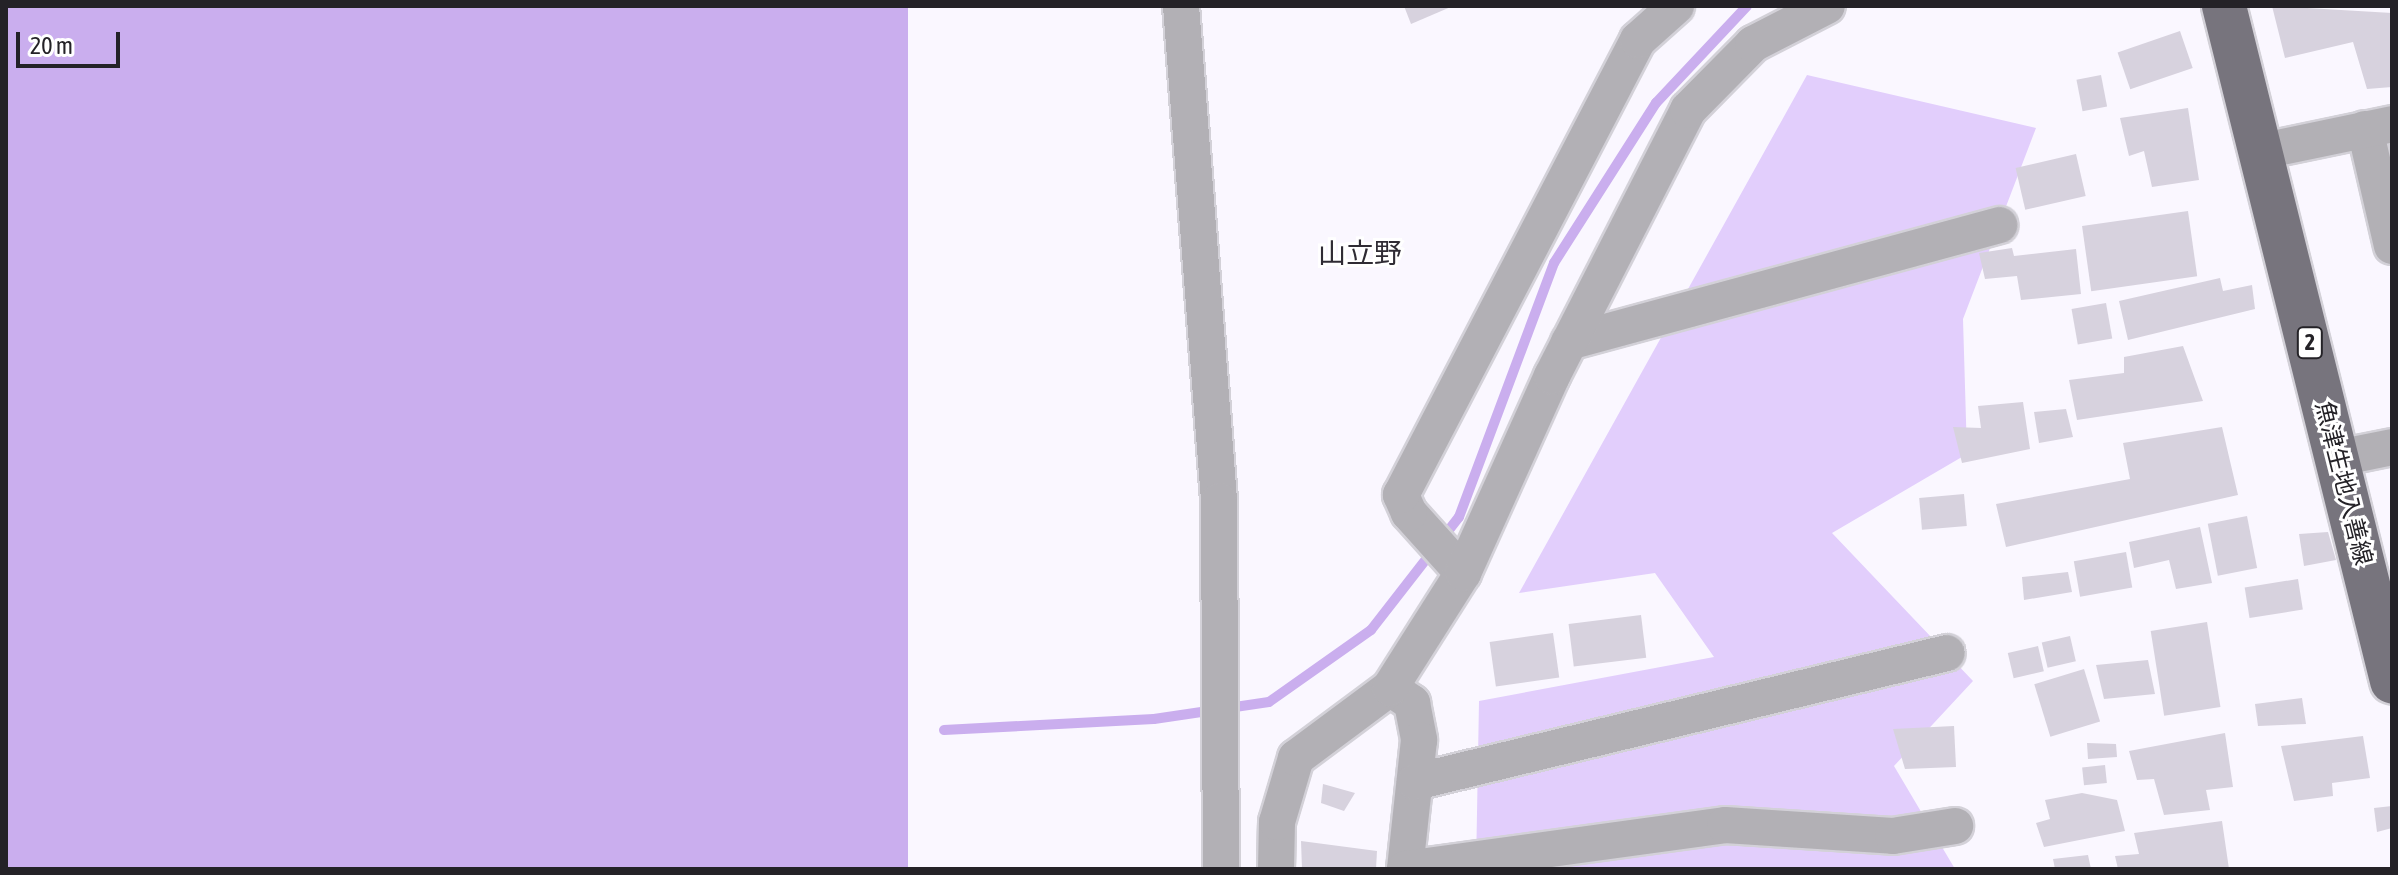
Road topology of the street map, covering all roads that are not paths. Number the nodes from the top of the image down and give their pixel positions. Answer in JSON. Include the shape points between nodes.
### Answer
{"nodes":[{"id":1,"x":1181,"y":6,"type":"edge"},
{"id":2,"x":1676,"y":6,"type":"edge"},
{"id":3,"x":1827,"y":6,"type":"edge"},
{"id":4,"x":2224,"y":6,"type":"edge"},
{"id":5,"x":2378,"y":127,"type":"edge"},
{"id":6,"x":2263,"y":151,"type":"junction"},
{"id":7,"x":1999,"y":225,"type":"dead end"},
{"id":8,"x":2392,"y":246,"type":"edge"},
{"id":9,"x":1569,"y":342,"type":"junction"},
{"id":10,"x":2392,"y":447,"type":"edge"},
{"id":11,"x":2338,"y":458,"type":"junction"},
{"id":12,"x":1454,"y":565,"type":"junction"},
{"id":13,"x":1947,"y":653,"type":"dead end"},
{"id":14,"x":2392,"y":681,"type":"edge"},
{"id":15,"x":1390,"y":688,"type":"junction"},
{"id":16,"x":1415,"y":782,"type":"junction"},
{"id":17,"x":1955,"y":826,"type":"dead end"},
{"id":18,"x":1221,"y":869,"type":"edge"},
{"id":19,"x":1276,"y":869,"type":"edge"},
{"id":20,"x":1405,"y":869,"type":"edge"}],
"edges":[{"from":1,"to":18,"type":"street","via":[[1225,649]]},
{"from":2,"to":12,"type":"street","via":[[1638,40],[1401,495],[1409,513]]},
{"from":3,"to":9,"type":"street","via":[[1753,44],[1688,110]]},
{"from":4,"to":6,"type":"main road","name":"魚津生地入善線","number":"2"},
{"from":5,"to":6,"type":"street"},
{"from":5,"to":8,"type":"street"},
{"from":6,"to":11,"type":"main road","name":"魚津生地入善線","number":"2"},
{"from":7,"to":9,"type":"street"},
{"from":9,"to":12,"type":"street"},
{"from":10,"to":11,"type":"street"},
{"from":11,"to":14,"type":"main road","name":"魚津生地入善線","number":"2"},
{"from":12,"to":15,"type":"street"},
{"from":13,"to":16,"type":"street"},
{"from":15,"to":16,"type":"street","via":[[1412,703]]},
{"from":15,"to":19,"type":"street","via":[[1296,758],[1277,822]]},
{"from":16,"to":20,"type":"street"},
{"from":17,"to":20,"type":"street","via":[[1893,836],[1725,825]]}]}
